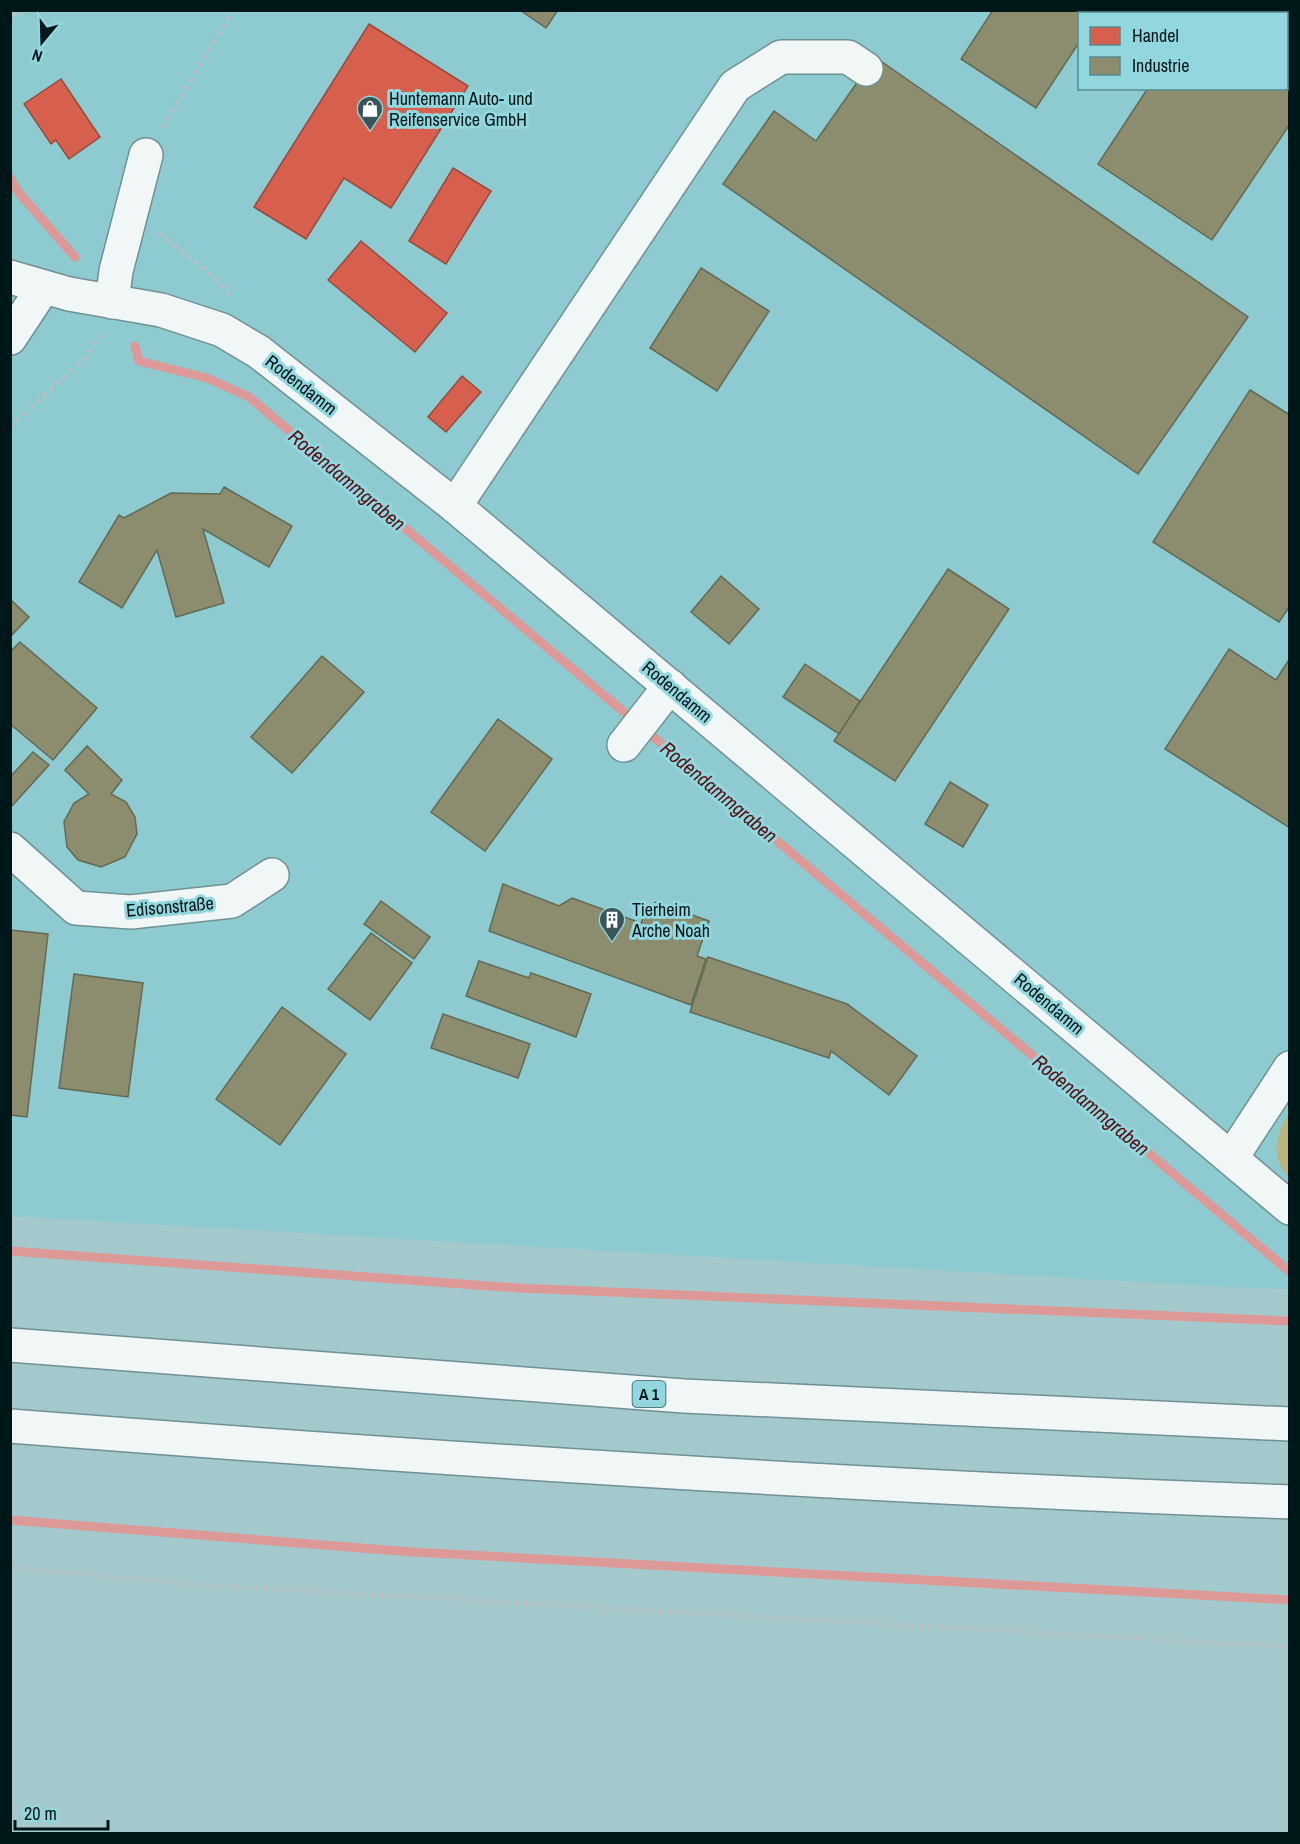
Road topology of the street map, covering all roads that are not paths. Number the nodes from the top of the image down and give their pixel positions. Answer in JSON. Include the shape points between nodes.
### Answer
{"nodes":[{"id":1,"x":866,"y":69,"type":"dead end"},
{"id":2,"x":146,"y":155,"type":"road end"},
{"id":3,"x":10,"y":277,"type":"edge"},
{"id":4,"x":43,"y":288,"type":"junction"},
{"id":5,"x":112,"y":302,"type":"junction"},
{"id":6,"x":10,"y":338,"type":"edge"},
{"id":7,"x":455,"y":506,"type":"junction"},
{"id":8,"x":662,"y":696,"type":"junction"},
{"id":9,"x":624,"y":745,"type":"dead end"},
{"id":10,"x":10,"y":849,"type":"edge"},
{"id":11,"x":272,"y":875,"type":"dead end"},
{"id":12,"x":1290,"y":1068,"type":"edge"},
{"id":13,"x":1232,"y":1157,"type":"junction"},
{"id":14,"x":1290,"y":1208,"type":"edge"},
{"id":15,"x":10,"y":1345,"type":"edge"},
{"id":16,"x":1290,"y":1424,"type":"edge"},
{"id":17,"x":10,"y":1426,"type":"edge"},
{"id":18,"x":1290,"y":1502,"type":"edge"}],
"edges":[{"from":1,"to":7,"type":"main road","via":[[848,57],[781,57],[735,86]]},
{"from":2,"to":5,"type":"main road"},
{"from":3,"to":4,"type":"main road","name":"Rodendamm"},
{"from":4,"to":5,"type":"main road","name":"Rodendamm"},
{"from":4,"to":6,"type":"main road"},
{"from":5,"to":7,"type":"main road","name":"Rodendamm","via":[[161,310],[231,335],[259,352]]},
{"from":7,"to":8,"type":"main road","name":"Rodendamm"},
{"from":8,"to":9,"type":"main road"},
{"from":8,"to":13,"type":"main road","name":"Rodendamm"},
{"from":10,"to":11,"type":"main road","name":"Edisonstraße","via":[[76,908],[131,912],[232,901]]},
{"from":12,"to":13,"type":"main road"},
{"from":13,"to":14,"type":"main road","name":"Rodendamm"},
{"from":15,"to":16,"type":"main road","number":"A 1","via":[[684,1396]]},
{"from":17,"to":18,"type":"main road","via":[[974,1491]]}]}
